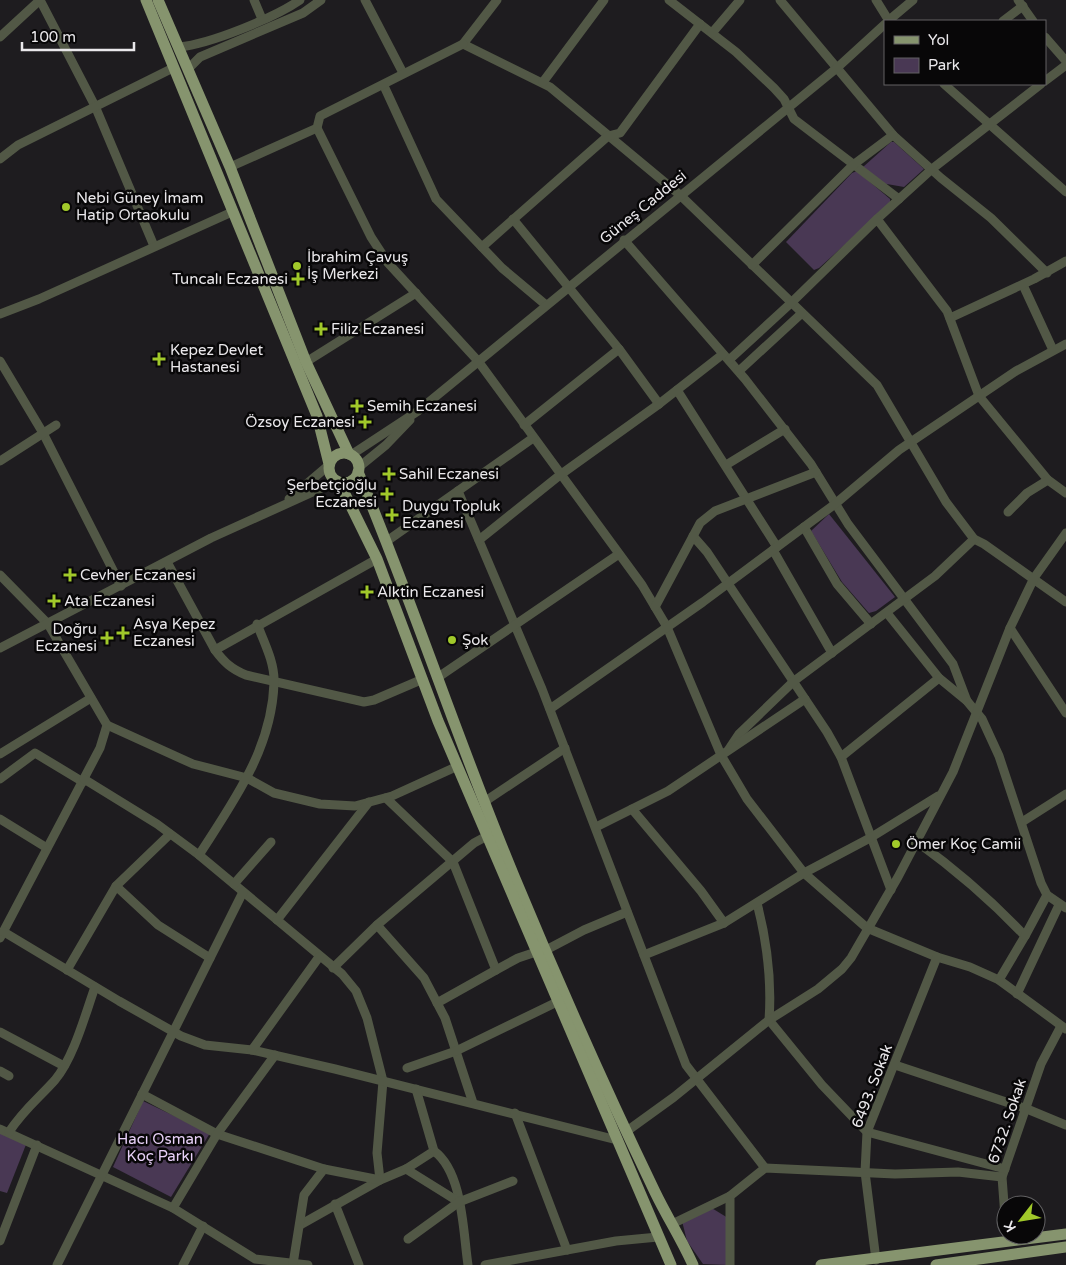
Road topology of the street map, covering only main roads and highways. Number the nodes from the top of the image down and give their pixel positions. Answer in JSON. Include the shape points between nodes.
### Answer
{"nodes":[{"id":1,"x":146,"y":0,"type":"edge"},
{"id":2,"x":158,"y":0,"type":"edge"},
{"id":3,"x":350,"y":454,"type":"junction"},
{"id":4,"x":329,"y":464,"type":"junction"},
{"id":5,"x":359,"y":469,"type":"junction"},
{"id":6,"x":338,"y":481,"type":"junction"},
{"id":7,"x":541,"y":951,"type":"junction"},
{"id":8,"x":1066,"y":1234,"type":"edge"},
{"id":9,"x":1046,"y":1235,"type":"edge"},
{"id":10,"x":996,"y":1240,"type":"edge"},
{"id":11,"x":1066,"y":1247,"type":"edge"},
{"id":12,"x":671,"y":1265,"type":"edge"},
{"id":13,"x":693,"y":1265,"type":"edge"},
{"id":14,"x":821,"y":1265,"type":"edge"},
{"id":15,"x":938,"y":1265,"type":"edge"}],
"edges":[{"from":1,"to":4,"type":"main road","via":[[317,416]]},
{"from":2,"to":3,"type":"main road","via":[[230,167],[306,362]]},
{"from":3,"to":4,"type":"main road","via":[[338,454]]},
{"from":3,"to":5,"type":"main road"},
{"from":4,"to":6,"type":"main road","via":[[331,475]]},
{"from":5,"to":6,"type":"main road","via":[[353,480]]},
{"from":5,"to":7,"type":"main road"},
{"from":6,"to":7,"type":"main road","via":[[378,558],[487,836]]},
{"from":7,"to":12,"type":"main road","via":[[557,1002]]},
{"from":7,"to":13,"type":"main road"},
{"from":8,"to":9,"type":"main road"},
{"from":10,"to":14,"type":"main road","via":[[876,1260]]},
{"from":11,"to":15,"type":"main road"}]}
